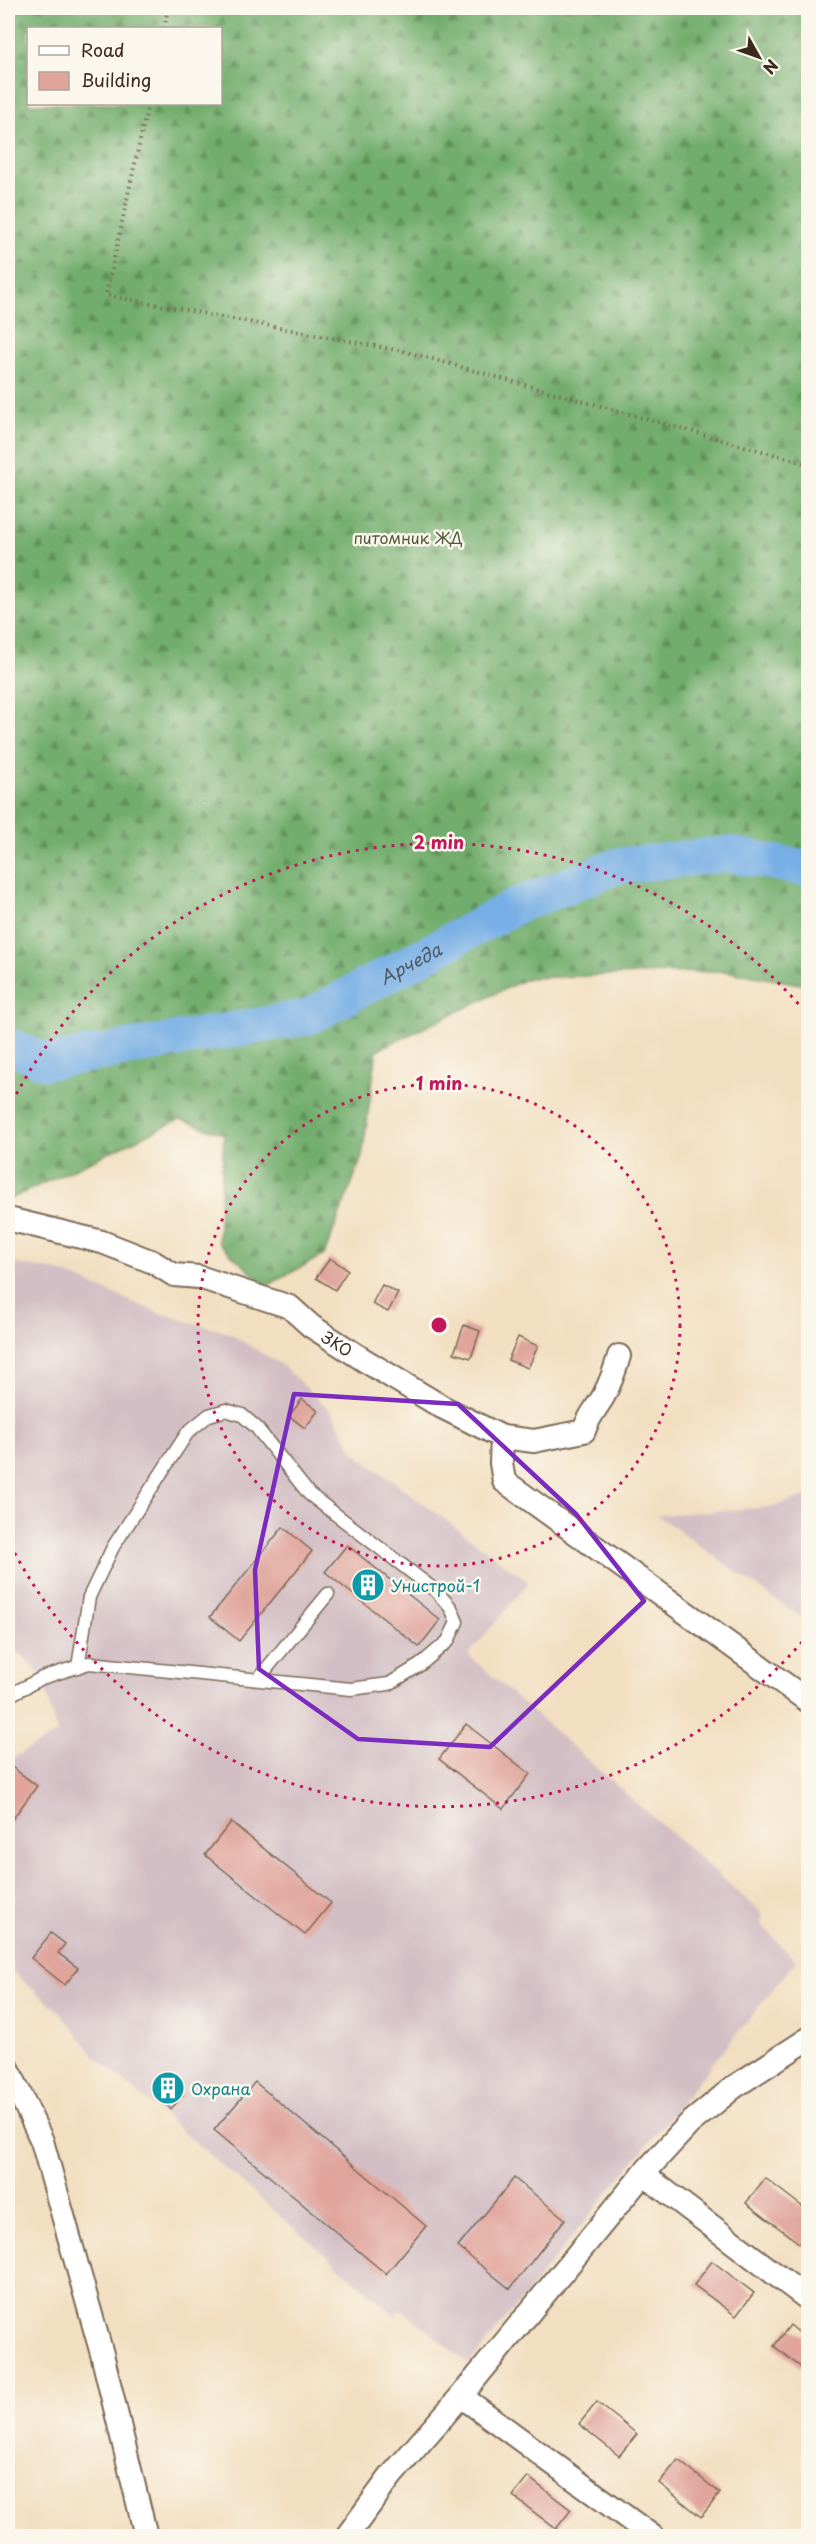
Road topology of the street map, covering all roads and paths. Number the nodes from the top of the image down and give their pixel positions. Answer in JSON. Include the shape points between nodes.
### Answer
{"nodes":[{"id":1,"x":168,"y":8,"type":"edge"},
{"id":2,"x":164,"y":27,"type":"edge"},
{"id":3,"x":148,"y":105,"type":"edge"},
{"id":4,"x":808,"y":464,"type":"edge"},
{"id":5,"x":8,"y":1219,"type":"edge"},
{"id":6,"x":619,"y":1356,"type":"dead end"},
{"id":7,"x":502,"y":1437,"type":"junction"},
{"id":8,"x":328,"y":1594,"type":"dead end"},
{"id":9,"x":78,"y":1667,"type":"junction"},
{"id":10,"x":258,"y":1679,"type":"junction"},
{"id":11,"x":8,"y":1696,"type":"edge"},
{"id":12,"x":808,"y":1701,"type":"edge"},
{"id":13,"x":808,"y":2039,"type":"edge"},
{"id":14,"x":8,"y":2068,"type":"edge"},
{"id":15,"x":643,"y":2174,"type":"junction"},
{"id":16,"x":808,"y":2299,"type":"edge"},
{"id":17,"x":461,"y":2396,"type":"junction"},
{"id":18,"x":146,"y":2536,"type":"edge"},
{"id":19,"x":347,"y":2536,"type":"edge"},
{"id":20,"x":652,"y":2536,"type":"edge"}],
"edges":[{"from":1,"to":2,"type":"path"},
{"from":3,"to":4,"type":"path","via":[[106,295],[407,352]]},
{"from":5,"to":7,"type":"street","name":"ЗКО","via":[[102,1242],[153,1262],[174,1275],[199,1277],[290,1307],[311,1326],[364,1360],[442,1407]]},
{"from":6,"to":7,"type":"street","name":"ЗКО","via":[[584,1431],[534,1441]]},
{"from":7,"to":12,"type":"street","via":[[504,1481]]},
{"from":8,"to":10,"type":"lane"},
{"from":9,"to":10,"type":"lane","via":[[88,1663],[120,1665]]},
{"from":9,"to":10,"type":"lane","via":[[89,1597],[113,1546],[188,1432],[209,1415],[226,1410],[242,1415],[256,1427],[309,1494],[436,1591],[457,1622],[448,1641],[389,1684],[351,1689]]},
{"from":9,"to":11,"type":"lane","via":[[42,1678]]},
{"from":13,"to":15,"type":"street","via":[[734,2087],[689,2124]]},
{"from":14,"to":18,"type":"street","via":[[42,2141],[102,2354]]},
{"from":15,"to":16,"type":"street"},
{"from":15,"to":17,"type":"street"},
{"from":17,"to":19,"type":"street"},
{"from":17,"to":20,"type":"street"}]}
